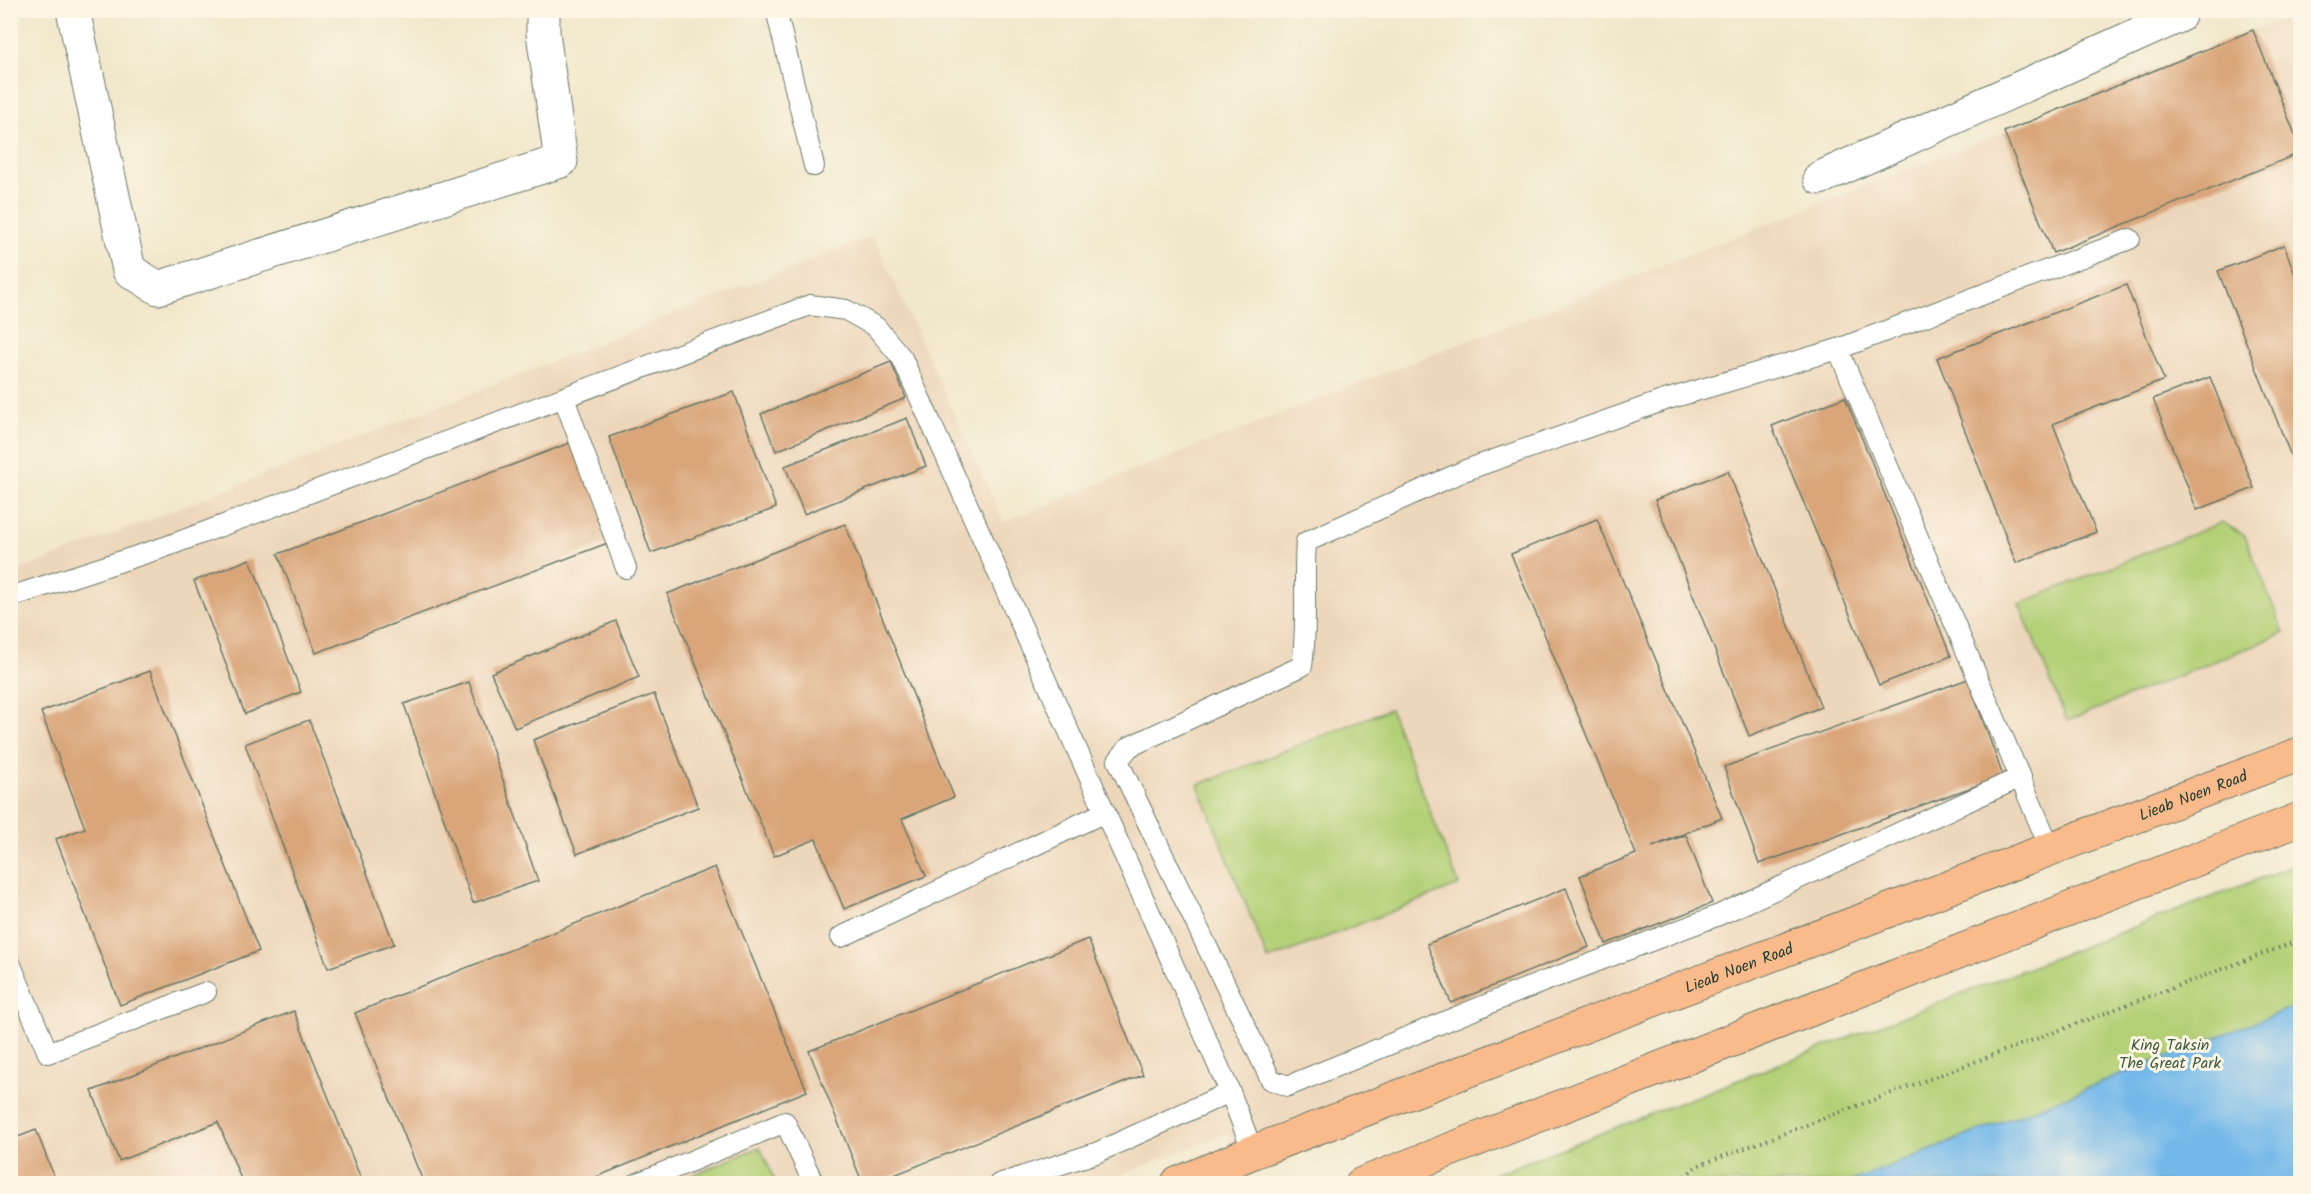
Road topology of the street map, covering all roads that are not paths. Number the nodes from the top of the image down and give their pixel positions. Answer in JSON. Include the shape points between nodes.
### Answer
{"nodes":[{"id":1,"x":73,"y":10,"type":"edge"},
{"id":2,"x":543,"y":10,"type":"edge"},
{"id":3,"x":776,"y":10,"type":"edge"},
{"id":4,"x":2183,"y":12,"type":"edge"},
{"id":5,"x":814,"y":166,"type":"dead end"},
{"id":6,"x":1820,"y":178,"type":"dead end"},
{"id":7,"x":2130,"y":239,"type":"dead end"},
{"id":8,"x":1838,"y":350,"type":"junction"},
{"id":9,"x":564,"y":398,"type":"junction"},
{"id":10,"x":626,"y":568,"type":"dead end"},
{"id":11,"x":10,"y":597,"type":"edge"},
{"id":12,"x":2301,"y":754,"type":"edge"},
{"id":13,"x":2021,"y":777,"type":"junction"},
{"id":14,"x":1105,"y":812,"type":"junction"},
{"id":15,"x":2301,"y":819,"type":"edge"},
{"id":16,"x":2050,"y":848,"type":"junction"},
{"id":17,"x":841,"y":937,"type":"dead end"},
{"id":18,"x":10,"y":963,"type":"edge"},
{"id":19,"x":207,"y":992,"type":"dead end"},
{"id":20,"x":1230,"y":1092,"type":"junction"},
{"id":21,"x":1253,"y":1152,"type":"junction"},
{"id":22,"x":636,"y":1184,"type":"edge"},
{"id":23,"x":814,"y":1184,"type":"edge"},
{"id":24,"x":999,"y":1184,"type":"edge"},
{"id":25,"x":1177,"y":1184,"type":"edge"},
{"id":26,"x":1362,"y":1184,"type":"edge"}],
"edges":[{"from":1,"to":2,"type":"street","via":[[129,270],[158,288],[561,160]]},
{"from":3,"to":5,"type":"lane"},
{"from":4,"to":6,"type":"street"},
{"from":7,"to":8,"type":"lane"},
{"from":8,"to":13,"type":"lane"},
{"from":8,"to":13,"type":"lane","via":[[1665,400],[1466,470],[1306,542],[1302,666],[1129,747],[1118,761],[1271,1080],[1287,1086],[1719,915]]},
{"from":9,"to":10,"type":"lane"},
{"from":9,"to":11,"type":"lane","via":[[165,547]]},
{"from":9,"to":14,"type":"lane","via":[[810,304],[846,310],[876,327],[902,358]]},
{"from":12,"to":16,"type":"main road","name":"Lieab Noen Road"},
{"from":13,"to":16,"type":"lane"},
{"from":14,"to":17,"type":"lane"},
{"from":14,"to":20,"type":"lane"},
{"from":15,"to":26,"type":"main road"},
{"from":16,"to":21,"type":"main road","name":"Lieab Noen Road"},
{"from":18,"to":19,"type":"lane","via":[[48,1053]]},
{"from":20,"to":21,"type":"lane"},
{"from":20,"to":24,"type":"lane","via":[[1096,1153]]},
{"from":21,"to":25,"type":"main road","name":"Lieab Noen Road"},
{"from":22,"to":23,"type":"lane","via":[[785,1122]]}]}
